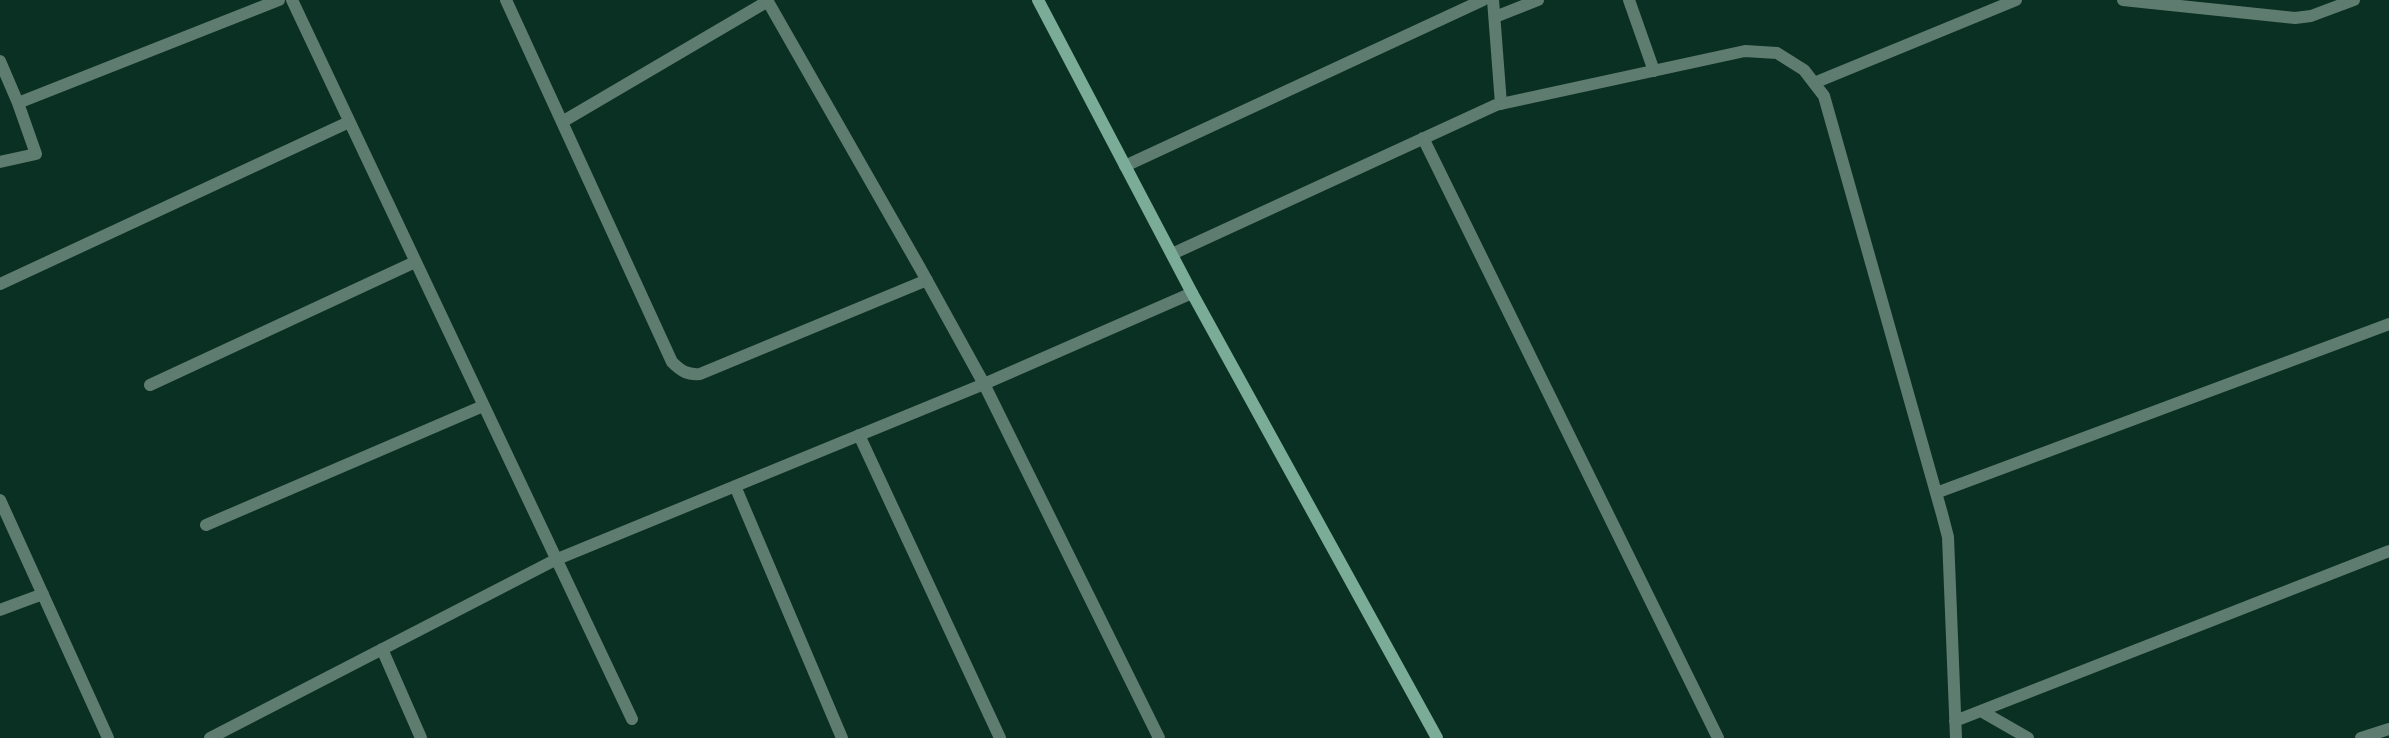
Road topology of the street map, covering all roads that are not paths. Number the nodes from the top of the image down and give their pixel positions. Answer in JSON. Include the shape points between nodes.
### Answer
{"nodes":[{"id":1,"x":279,"y":0,"type":"edge"},
{"id":2,"x":292,"y":0,"type":"edge"},
{"id":3,"x":506,"y":0,"type":"edge"},
{"id":4,"x":1038,"y":0,"type":"edge"},
{"id":5,"x":1483,"y":0,"type":"edge"},
{"id":6,"x":1493,"y":0,"type":"edge"},
{"id":7,"x":1538,"y":0,"type":"edge"},
{"id":8,"x":1629,"y":0,"type":"edge"},
{"id":9,"x":2016,"y":0,"type":"edge"},
{"id":10,"x":2123,"y":0,"type":"edge"},
{"id":11,"x":2355,"y":0,"type":"edge"},
{"id":12,"x":767,"y":1,"type":"edge"},
{"id":13,"x":1495,"y":17,"type":"junction"},
{"id":14,"x":0,"y":61,"type":"edge"},
{"id":15,"x":1654,"y":71,"type":"junction"},
{"id":16,"x":1814,"y":83,"type":"junction"},
{"id":17,"x":18,"y":103,"type":"junction"},
{"id":18,"x":1501,"y":104,"type":"junction"},
{"id":19,"x":349,"y":122,"type":"junction"},
{"id":20,"x":562,"y":122,"type":"junction"},
{"id":21,"x":1423,"y":138,"type":"junction"},
{"id":22,"x":0,"y":162,"type":"edge"},
{"id":23,"x":1125,"y":166,"type":"junction"},
{"id":24,"x":1172,"y":254,"type":"junction"},
{"id":25,"x":415,"y":262,"type":"junction"},
{"id":26,"x":927,"y":280,"type":"junction"},
{"id":27,"x":0,"y":284,"type":"edge"},
{"id":28,"x":1192,"y":293,"type":"junction"},
{"id":29,"x":2389,"y":324,"type":"edge"},
{"id":30,"x":984,"y":384,"type":"junction"},
{"id":31,"x":150,"y":385,"type":"dead end"},
{"id":32,"x":483,"y":406,"type":"junction"},
{"id":33,"x":859,"y":435,"type":"junction"},
{"id":34,"x":735,"y":486,"type":"junction"},
{"id":35,"x":1936,"y":493,"type":"junction"},
{"id":36,"x":0,"y":501,"type":"edge"},
{"id":37,"x":206,"y":525,"type":"dead end"},
{"id":38,"x":2389,"y":551,"type":"edge"},
{"id":39,"x":555,"y":560,"type":"junction"},
{"id":40,"x":43,"y":594,"type":"junction"},
{"id":41,"x":0,"y":610,"type":"edge"},
{"id":42,"x":382,"y":649,"type":"junction"},
{"id":43,"x":1981,"y":711,"type":"junction"},
{"id":44,"x":632,"y":720,"type":"dead end"},
{"id":45,"x":1955,"y":721,"type":"junction"},
{"id":46,"x":2389,"y":729,"type":"edge"},
{"id":47,"x":108,"y":738,"type":"edge"},
{"id":48,"x":210,"y":738,"type":"edge"},
{"id":49,"x":421,"y":738,"type":"edge"},
{"id":50,"x":842,"y":738,"type":"edge"},
{"id":51,"x":1000,"y":738,"type":"edge"},
{"id":52,"x":1159,"y":738,"type":"edge"},
{"id":53,"x":1437,"y":738,"type":"edge"},
{"id":54,"x":1718,"y":738,"type":"edge"},
{"id":55,"x":1956,"y":738,"type":"edge"},
{"id":56,"x":2028,"y":738,"type":"edge"},
{"id":57,"x":2361,"y":738,"type":"edge"}],
"edges":[{"from":1,"to":17,"type":"street"},
{"from":2,"to":19,"type":"street"},
{"from":3,"to":20,"type":"street"},
{"from":4,"to":23,"type":"street"},
{"from":5,"to":23,"type":"street"},
{"from":6,"to":13,"type":"street"},
{"from":7,"to":13,"type":"street"},
{"from":8,"to":15,"type":"street"},
{"from":9,"to":16,"type":"street"},
{"from":10,"to":11,"type":"street","via":[[2295,18]]},
{"from":12,"to":20,"type":"street"},
{"from":12,"to":26,"type":"street"},
{"from":13,"to":18,"type":"street"},
{"from":14,"to":17,"type":"street"},
{"from":15,"to":16,"type":"street","via":[[1744,51],[1777,53],[1804,70]]},
{"from":15,"to":18,"type":"street"},
{"from":16,"to":35,"type":"street","via":[[1824,96]]},
{"from":17,"to":22,"type":"street","via":[[36,154]]},
{"from":18,"to":21,"type":"street"},
{"from":19,"to":25,"type":"street"},
{"from":19,"to":27,"type":"street"},
{"from":20,"to":26,"type":"street","via":[[672,362],[681,371],[700,374]]},
{"from":21,"to":24,"type":"street"},
{"from":21,"to":54,"type":"street"},
{"from":23,"to":24,"type":"street"},
{"from":24,"to":28,"type":"street"},
{"from":25,"to":31,"type":"street"},
{"from":25,"to":32,"type":"street"},
{"from":26,"to":30,"type":"street"},
{"from":28,"to":30,"type":"street"},
{"from":28,"to":53,"type":"street"},
{"from":29,"to":35,"type":"street"},
{"from":30,"to":33,"type":"street"},
{"from":30,"to":52,"type":"street"},
{"from":32,"to":37,"type":"street"},
{"from":32,"to":39,"type":"street"},
{"from":33,"to":34,"type":"street"},
{"from":33,"to":51,"type":"street"},
{"from":34,"to":39,"type":"street"},
{"from":34,"to":50,"type":"street"},
{"from":35,"to":45,"type":"street","via":[[1948,537]]},
{"from":36,"to":40,"type":"street"},
{"from":38,"to":43,"type":"street"},
{"from":39,"to":42,"type":"street"},
{"from":39,"to":44,"type":"street"},
{"from":40,"to":41,"type":"street"},
{"from":40,"to":47,"type":"street"},
{"from":42,"to":48,"type":"street"},
{"from":42,"to":49,"type":"street"},
{"from":43,"to":45,"type":"street"},
{"from":43,"to":56,"type":"street"},
{"from":45,"to":55,"type":"street"},
{"from":46,"to":57,"type":"street"}]}
